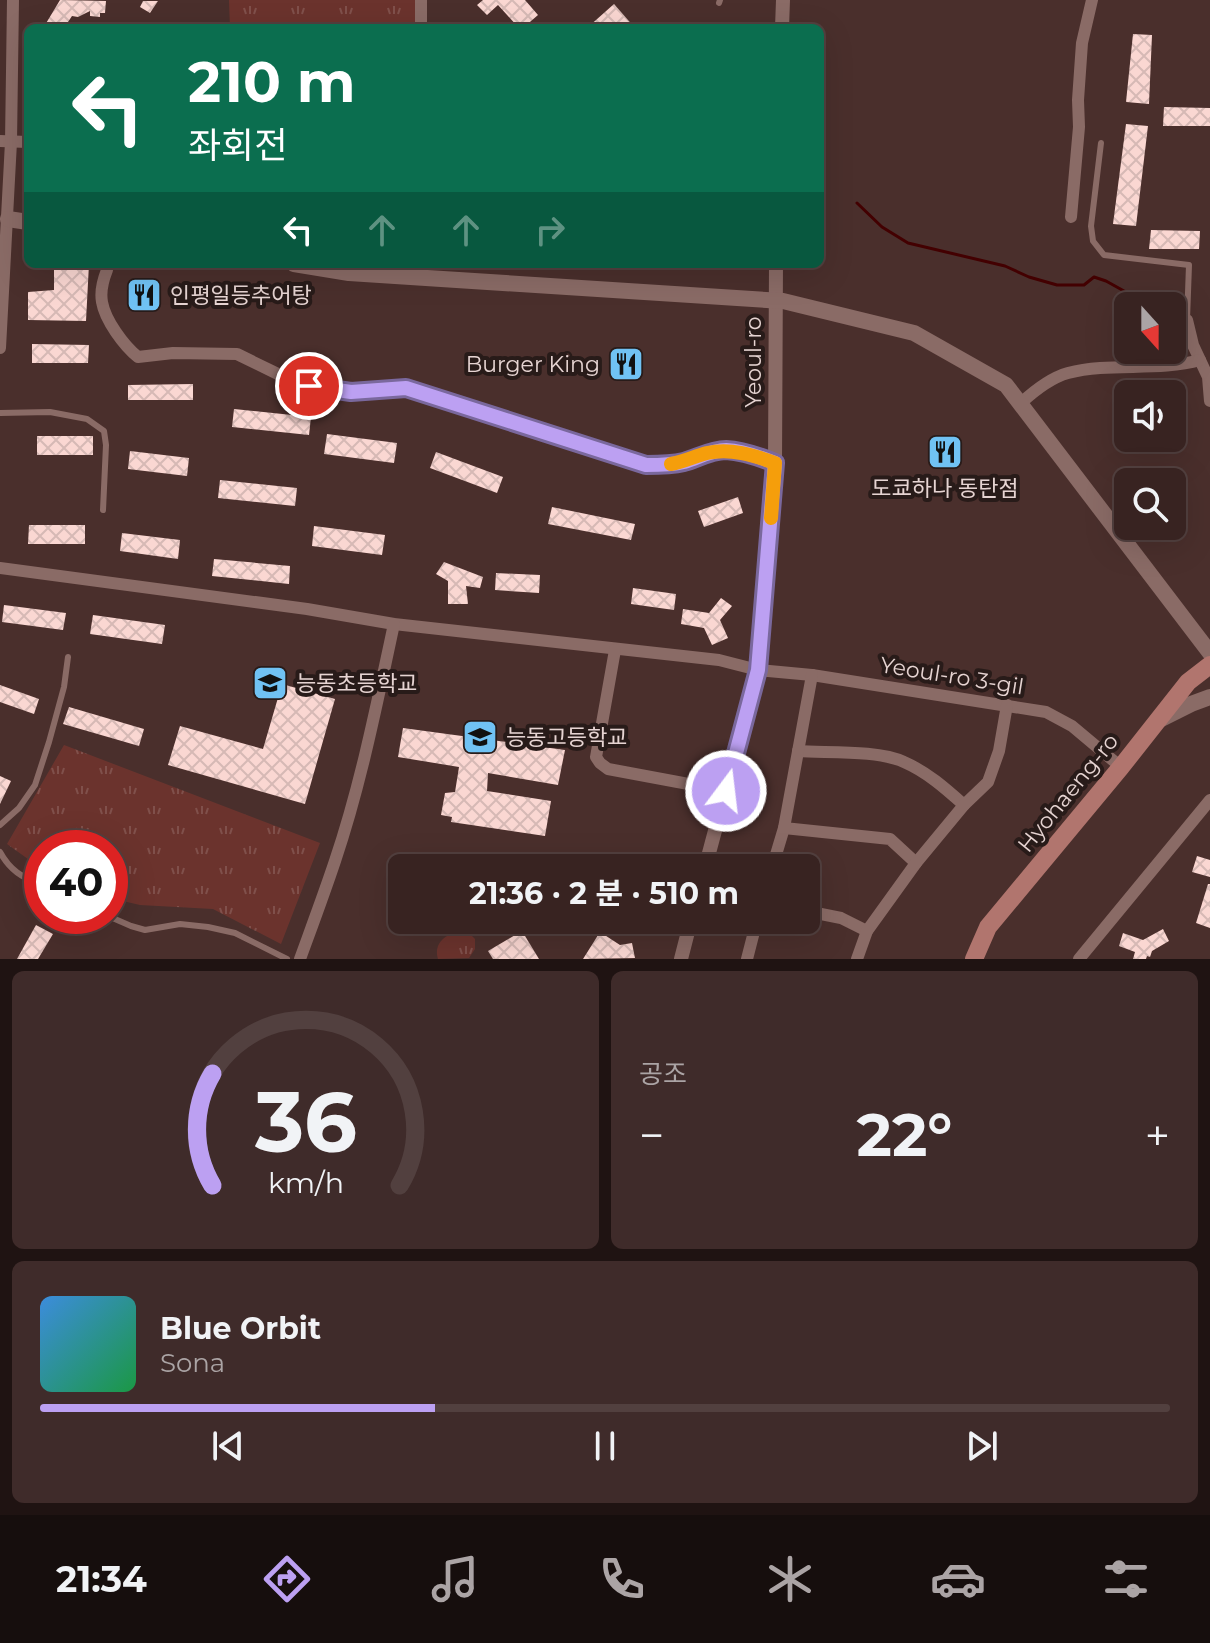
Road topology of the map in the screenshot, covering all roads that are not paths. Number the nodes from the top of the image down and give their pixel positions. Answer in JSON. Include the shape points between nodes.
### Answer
{"nodes":[{"id":1,"x":13,"y":0,"type":"edge"},
{"id":2,"x":421,"y":0,"type":"edge"},
{"id":3,"x":783,"y":0,"type":"edge"},
{"id":4,"x":1092,"y":0,"type":"edge"},
{"id":5,"x":421,"y":24,"type":"edge"},
{"id":6,"x":782,"y":24,"type":"edge"},
{"id":7,"x":6,"y":141,"type":"edge"},
{"id":8,"x":1101,"y":143,"type":"dead end"},
{"id":9,"x":1071,"y":217,"type":"joint"},
{"id":10,"x":4,"y":218,"type":"edge"},
{"id":11,"x":24,"y":221,"type":"edge"},
{"id":12,"x":1091,"y":224,"type":"junction"},
{"id":13,"x":318,"y":268,"type":"edge"},
{"id":14,"x":776,"y":268,"type":"edge"},
{"id":15,"x":107,"y":270,"type":"dead end"},
{"id":16,"x":1,"y":298,"type":"edge"},
{"id":17,"x":775,"y":301,"type":"junction"},
{"id":18,"x":1187,"y":320,"type":"joint"},
{"id":19,"x":0,"y":348,"type":"edge"},
{"id":20,"x":1200,"y":360,"type":"junction"},
{"id":21,"x":1210,"y":401,"type":"edge"},
{"id":22,"x":1021,"y":403,"type":"junction"},
{"id":23,"x":0,"y":413,"type":"edge"},
{"id":24,"x":775,"y":463,"type":"junction"},
{"id":25,"x":103,"y":510,"type":"dead end"},
{"id":26,"x":0,"y":568,"type":"edge"},
{"id":27,"x":394,"y":624,"type":"junction"},
{"id":28,"x":615,"y":650,"type":"junction"},
{"id":29,"x":1210,"y":653,"type":"edge"},
{"id":30,"x":68,"y":657,"type":"dead end"},
{"id":31,"x":1210,"y":665,"type":"edge"},
{"id":32,"x":758,"y":670,"type":"junction"},
{"id":33,"x":812,"y":675,"type":"junction"},
{"id":34,"x":1210,"y":697,"type":"edge"},
{"id":35,"x":1007,"y":705,"type":"junction"},
{"id":36,"x":1156,"y":721,"type":"junction"},
{"id":37,"x":798,"y":751,"type":"junction"},
{"id":38,"x":1121,"y":767,"type":"junction"},
{"id":39,"x":726,"y":791,"type":"junction"},
{"id":40,"x":1210,"y":800,"type":"edge"},
{"id":41,"x":964,"y":805,"type":"junction"},
{"id":42,"x":0,"y":825,"type":"edge"},
{"id":43,"x":784,"y":828,"type":"junction"},
{"id":44,"x":0,"y":852,"type":"edge"},
{"id":45,"x":709,"y":854,"type":"edge"},
{"id":46,"x":776,"y":854,"type":"edge"},
{"id":47,"x":916,"y":863,"type":"junction"},
{"id":48,"x":24,"y":877,"type":"edge"},
{"id":49,"x":820,"y":914,"type":"edge"},
{"id":50,"x":128,"y":924,"type":"edge"},
{"id":51,"x":867,"y":931,"type":"junction"},
{"id":52,"x":687,"y":934,"type":"edge"},
{"id":53,"x":753,"y":934,"type":"edge"},
{"id":54,"x":287,"y":959,"type":"edge"},
{"id":55,"x":300,"y":959,"type":"edge"},
{"id":56,"x":681,"y":959,"type":"edge"},
{"id":57,"x":747,"y":959,"type":"edge"},
{"id":58,"x":857,"y":959,"type":"edge"},
{"id":59,"x":974,"y":959,"type":"edge"},
{"id":60,"x":1079,"y":959,"type":"edge"}],
"edges":[{"from":1,"to":7,"type":"street"},
{"from":2,"to":5,"type":"street"},
{"from":3,"to":6,"type":"street"},
{"from":4,"to":9,"type":"street","via":[[1082,43]]},
{"from":7,"to":10,"type":"street"},
{"from":8,"to":12,"type":"lane"},
{"from":9,"to":12,"type":"lane"},
{"from":10,"to":11,"type":"main road"},
{"from":10,"to":16,"type":"street"},
{"from":12,"to":18,"type":"lane","via":[[1093,241],[1104,255],[1189,265]]},
{"from":13,"to":17,"type":"main road"},
{"from":14,"to":17,"type":"street","name":"Yeoul-ro"},
{"from":15,"to":24,"type":"street","via":[[102,304],[115,331],[138,357],[237,354],[309,386],[351,392],[406,388],[646,465],[725,450]]},
{"from":16,"to":19,"type":"street"},
{"from":17,"to":22,"type":"main road","via":[[914,333],[1006,385]]},
{"from":17,"to":24,"type":"street","name":"Yeoul-ro"},
{"from":18,"to":20,"type":"street"},
{"from":20,"to":21,"type":"street"},
{"from":20,"to":22,"type":"street","via":[[1067,374]]},
{"from":22,"to":29,"type":"main road"},
{"from":23,"to":25,"type":"lane","via":[[50,412],[87,419],[104,431]]},
{"from":24,"to":32,"type":"street","name":"Yeoul-ro"},
{"from":26,"to":27,"type":"street","name":"Yeoul-ro 3-gil"},
{"from":27,"to":28,"type":"street","name":"Yeoul-ro 3-gil"},
{"from":27,"to":55,"type":"street","via":[[336,860]]},
{"from":28,"to":32,"type":"street","name":"Yeoul-ro 3-gil","via":[[719,660]]},
{"from":28,"to":39,"type":"street","via":[[596,757],[600,763],[608,769]]},
{"from":30,"to":42,"type":"lane","via":[[35,785]]},
{"from":31,"to":36,"type":"main road","name":"Hyohaeng-ro","via":[[1188,682]]},
{"from":32,"to":33,"type":"street","name":"Yeoul-ro 3-gil"},
{"from":32,"to":39,"type":"street","name":"Yeoul-ro"},
{"from":33,"to":35,"type":"street","name":"Yeoul-ro 3-gil"},
{"from":33,"to":37,"type":"street"},
{"from":34,"to":36,"type":"main road"},
{"from":35,"to":38,"type":"street","name":"Yeoul-ro 3-gil","via":[[1046,712],[1072,726]]},
{"from":35,"to":41,"type":"street","via":[[988,782]]},
{"from":36,"to":38,"type":"main road","name":"Hyohaeng-ro"},
{"from":37,"to":41,"type":"street","via":[[901,760],[932,777]]},
{"from":37,"to":43,"type":"street"},
{"from":38,"to":59,"type":"main road","name":"Hyohaeng-ro","via":[[988,927]]},
{"from":39,"to":45,"type":"street","name":"Yeoul-ro"},
{"from":40,"to":60,"type":"street"},
{"from":41,"to":47,"type":"street"},
{"from":43,"to":46,"type":"street"},
{"from":43,"to":47,"type":"street","via":[[890,839]]},
{"from":44,"to":48,"type":"lane"},
{"from":47,"to":51,"type":"street"},
{"from":49,"to":51,"type":"street"},
{"from":50,"to":54,"type":"lane","via":[[145,930],[180,924],[235,933]]},
{"from":51,"to":58,"type":"street"},
{"from":52,"to":56,"type":"street"},
{"from":53,"to":57,"type":"street"}]}
